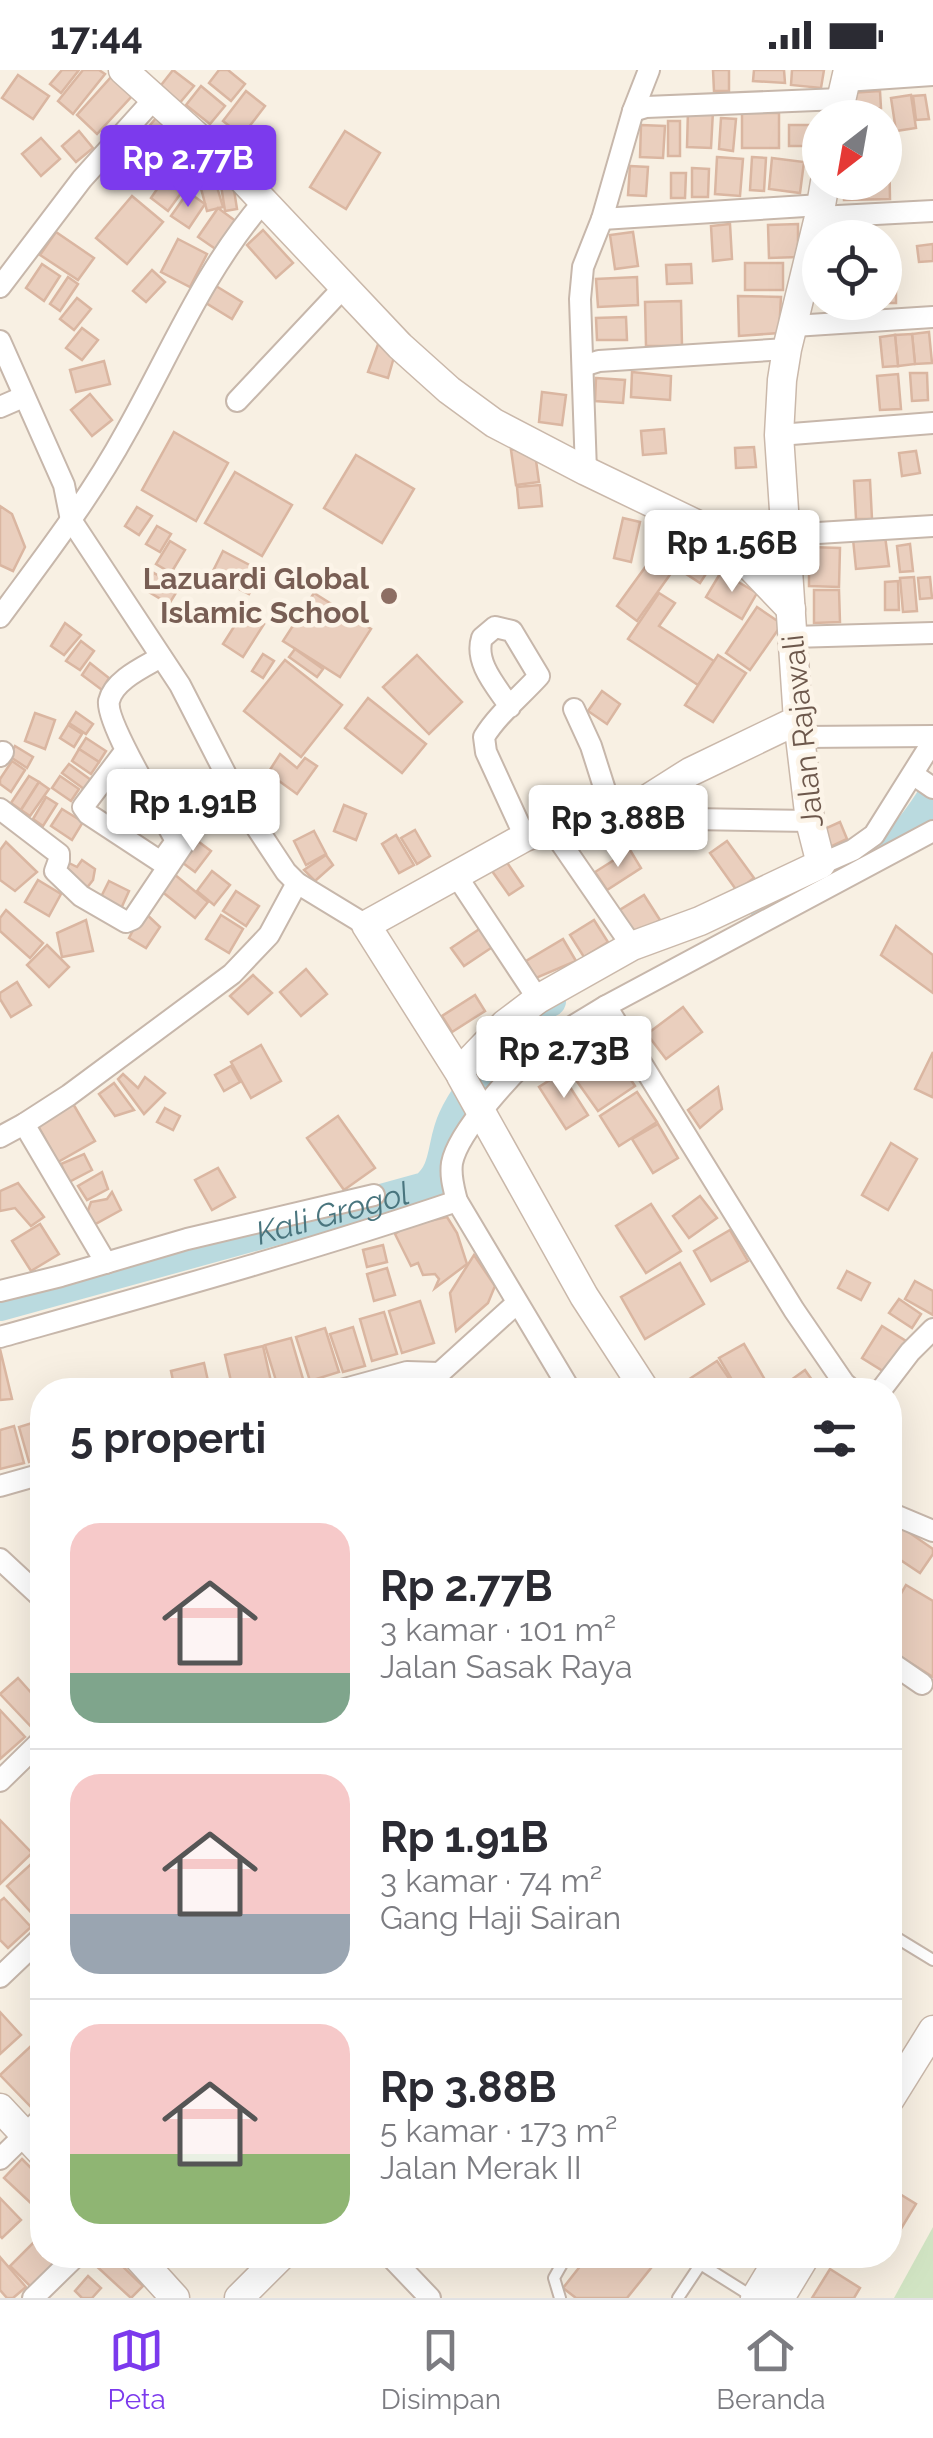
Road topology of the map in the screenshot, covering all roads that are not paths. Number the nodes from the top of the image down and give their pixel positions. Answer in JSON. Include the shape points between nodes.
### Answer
{"nodes":[{"id":1,"x":123,"y":70,"type":"edge"},
{"id":2,"x":649,"y":70,"type":"edge"},
{"id":3,"x":931,"y":73,"type":"edge"},
{"id":4,"x":842,"y":92,"type":"edge"},
{"id":5,"x":154,"y":98,"type":"junction"},
{"id":6,"x":633,"y":111,"type":"junction"},
{"id":7,"x":264,"y":201,"type":"junction"},
{"id":8,"x":822,"y":201,"type":"edge"},
{"id":9,"x":933,"y":211,"type":"edge"},
{"id":10,"x":602,"y":219,"type":"junction"},
{"id":11,"x":0,"y":287,"type":"edge"},
{"id":12,"x":343,"y":288,"type":"junction"},
{"id":13,"x":933,"y":316,"type":"edge"},
{"id":14,"x":790,"y":337,"type":"junction"},
{"id":15,"x":0,"y":341,"type":"edge"},
{"id":16,"x":583,"y":366,"type":"junction"},
{"id":17,"x":23,"y":397,"type":"junction"},
{"id":18,"x":237,"y":400,"type":"dead end"},
{"id":19,"x":0,"y":406,"type":"edge"},
{"id":20,"x":933,"y":423,"type":"edge"},
{"id":21,"x":780,"y":435,"type":"junction"},
{"id":22,"x":586,"y":471,"type":"junction"},
{"id":23,"x":71,"y":520,"type":"junction"},
{"id":24,"x":933,"y":526,"type":"edge"},
{"id":25,"x":785,"y":535,"type":"junction"},
{"id":26,"x":721,"y":536,"type":"junction"},
{"id":27,"x":790,"y":609,"type":"junction"},
{"id":28,"x":0,"y":617,"type":"edge"},
{"id":29,"x":933,"y":633,"type":"edge"},
{"id":30,"x":792,"y":638,"type":"junction"},
{"id":31,"x":161,"y":656,"type":"junction"},
{"id":32,"x":510,"y":707,"type":"dead end"},
{"id":33,"x":574,"y":709,"type":"dead end"},
{"id":34,"x":800,"y":729,"type":"junction"},
{"id":35,"x":933,"y":739,"type":"edge"},
{"id":36,"x":126,"y":750,"type":"junction"},
{"id":37,"x":925,"y":782,"type":"edge"},
{"id":38,"x":241,"y":804,"type":"junction"},
{"id":39,"x":0,"y":809,"type":"edge"},
{"id":40,"x":622,"y":811,"type":"junction"},
{"id":41,"x":810,"y":821,"type":"junction"},
{"id":42,"x":538,"y":832,"type":"junction"},
{"id":43,"x":933,"y":832,"type":"edge"},
{"id":44,"x":821,"y":864,"type":"junction"},
{"id":45,"x":456,"y":875,"type":"junction"},
{"id":46,"x":297,"y":883,"type":"junction"},
{"id":47,"x":366,"y":925,"type":"junction"},
{"id":48,"x":632,"y":946,"type":"junction"},
{"id":49,"x":535,"y":993,"type":"junction"},
{"id":50,"x":606,"y":1006,"type":"junction"},
{"id":51,"x":469,"y":1090,"type":"junction"},
{"id":52,"x":24,"y":1124,"type":"junction"},
{"id":53,"x":0,"y":1137,"type":"edge"},
{"id":54,"x":374,"y":1195,"type":"dead end"},
{"id":55,"x":457,"y":1202,"type":"junction"},
{"id":56,"x":106,"y":1263,"type":"junction"},
{"id":57,"x":1,"y":1289,"type":"edge"},
{"id":58,"x":517,"y":1304,"type":"junction"},
{"id":59,"x":933,"y":1329,"type":"edge"},
{"id":60,"x":0,"y":1337,"type":"edge"},
{"id":61,"x":439,"y":1373,"type":"junction"},
{"id":62,"x":385,"y":1378,"type":"edge"},
{"id":63,"x":434,"y":1378,"type":"edge"},
{"id":64,"x":563,"y":1378,"type":"edge"},
{"id":65,"x":637,"y":1378,"type":"edge"},
{"id":66,"x":840,"y":1378,"type":"edge"},
{"id":67,"x":890,"y":1378,"type":"edge"},
{"id":68,"x":30,"y":1477,"type":"edge"},
{"id":69,"x":0,"y":1486,"type":"edge"},
{"id":70,"x":902,"y":1518,"type":"edge"},
{"id":71,"x":933,"y":1531,"type":"edge"},
{"id":72,"x":3,"y":1567,"type":"edge"},
{"id":73,"x":30,"y":1588,"type":"edge"},
{"id":74,"x":902,"y":1670,"type":"edge"},
{"id":75,"x":922,"y":1684,"type":"dead end"},
{"id":76,"x":30,"y":1752,"type":"edge"},
{"id":77,"x":0,"y":1782,"type":"edge"},
{"id":78,"x":902,"y":1941,"type":"edge"},
{"id":79,"x":30,"y":1949,"type":"edge"},
{"id":80,"x":933,"y":1960,"type":"edge"},
{"id":81,"x":0,"y":1976,"type":"edge"},
{"id":82,"x":933,"y":2030,"type":"edge"},
{"id":83,"x":902,"y":2080,"type":"edge"},
{"id":84,"x":0,"y":2108,"type":"edge"},
{"id":85,"x":30,"y":2130,"type":"edge"},
{"id":86,"x":30,"y":2140,"type":"edge"},
{"id":87,"x":0,"y":2159,"type":"edge"},
{"id":88,"x":64,"y":2268,"type":"edge"},
{"id":89,"x":148,"y":2268,"type":"edge"},
{"id":90,"x":269,"y":2268,"type":"edge"},
{"id":91,"x":402,"y":2268,"type":"edge"},
{"id":92,"x":560,"y":2268,"type":"edge"},
{"id":93,"x":698,"y":2268,"type":"edge"},
{"id":94,"x":705,"y":2268,"type":"edge"},
{"id":95,"x":772,"y":2268,"type":"edge"},
{"id":96,"x":798,"y":2268,"type":"edge"},
{"id":97,"x":33,"y":2298,"type":"edge"},
{"id":98,"x":176,"y":2298,"type":"edge"},
{"id":99,"x":238,"y":2298,"type":"edge"},
{"id":100,"x":430,"y":2298,"type":"edge"},
{"id":101,"x":560,"y":2298,"type":"edge"},
{"id":102,"x":678,"y":2298,"type":"edge"},
{"id":103,"x":754,"y":2298,"type":"edge"},
{"id":104,"x":780,"y":2298,"type":"edge"}],
"edges":[{"from":1,"to":5,"type":"street"},
{"from":2,"to":6,"type":"street"},
{"from":3,"to":4,"type":"street"},
{"from":4,"to":6,"type":"street"},
{"from":5,"to":7,"type":"street"},
{"from":5,"to":11,"type":"street"},
{"from":6,"to":10,"type":"street"},
{"from":7,"to":12,"type":"street"},
{"from":7,"to":23,"type":"street","via":[[204,284]]},
{"from":8,"to":9,"type":"street"},
{"from":8,"to":10,"type":"street"},
{"from":8,"to":14,"type":"street","name":"Jalan Rajawali"},
{"from":10,"to":16,"type":"street","via":[[583,267]]},
{"from":12,"to":18,"type":"street"},
{"from":12,"to":22,"type":"street","via":[[449,390],[494,423]]},
{"from":13,"to":14,"type":"street"},
{"from":14,"to":16,"type":"street"},
{"from":14,"to":21,"type":"street","name":"Jalan Rajawali"},
{"from":15,"to":17,"type":"street"},
{"from":16,"to":22,"type":"street"},
{"from":17,"to":19,"type":"street"},
{"from":17,"to":23,"type":"street","via":[[64,484]]},
{"from":20,"to":21,"type":"street"},
{"from":21,"to":25,"type":"street","name":"Jalan Rajawali"},
{"from":22,"to":26,"type":"street"},
{"from":23,"to":28,"type":"street"},
{"from":23,"to":31,"type":"street"},
{"from":24,"to":25,"type":"street"},
{"from":25,"to":26,"type":"street"},
{"from":25,"to":27,"type":"street","name":"Jalan Rajawali"},
{"from":26,"to":27,"type":"street"},
{"from":27,"to":30,"type":"street","name":"Jalan Rajawali"},
{"from":29,"to":30,"type":"street"},
{"from":30,"to":34,"type":"street","name":"Jalan Rajawali"},
{"from":31,"to":36,"type":"street","via":[[111,696],[109,712]]},
{"from":31,"to":38,"type":"street"},
{"from":32,"to":42,"type":"street","via":[[484,743]]},
{"from":33,"to":40,"type":"street","via":[[604,790]]},
{"from":34,"to":35,"type":"street"},
{"from":34,"to":40,"type":"street","via":[[690,772]]},
{"from":34,"to":41,"type":"street","name":"Jalan Rajawali"},
{"from":35,"to":37,"type":"street"},
{"from":36,"to":36,"type":"street","via":[[176,841],[161,862],[83,807]]},
{"from":37,"to":44,"type":"street","via":[[874,835]]},
{"from":38,"to":39,"type":"street","via":[[203,815],[133,919],[122,922],[81,896],[56,872],[58,854]]},
{"from":38,"to":46,"type":"street"},
{"from":40,"to":41,"type":"street"},
{"from":40,"to":42,"type":"street"},
{"from":41,"to":44,"type":"street","name":"Jalan Rajawali"},
{"from":42,"to":45,"type":"street"},
{"from":42,"to":48,"type":"street"},
{"from":43,"to":50,"type":"street"},
{"from":44,"to":48,"type":"street"},
{"from":45,"to":47,"type":"street"},
{"from":45,"to":49,"type":"street"},
{"from":46,"to":47,"type":"street"},
{"from":46,"to":52,"type":"street","via":[[270,935],[232,974]]},
{"from":47,"to":51,"type":"street"},
{"from":48,"to":49,"type":"street"},
{"from":49,"to":51,"type":"street","via":[[506,1024]]},
{"from":50,"to":51,"type":"street"},
{"from":50,"to":66,"type":"street"},
{"from":51,"to":55,"type":"street","via":[[453,1159]]},
{"from":51,"to":65,"type":"street"},
{"from":52,"to":53,"type":"street"},
{"from":52,"to":56,"type":"street"},
{"from":54,"to":56,"type":"street"},
{"from":55,"to":58,"type":"street"},
{"from":55,"to":60,"type":"street"},
{"from":56,"to":57,"type":"street"},
{"from":58,"to":61,"type":"street"},
{"from":58,"to":64,"type":"street"},
{"from":59,"to":67,"type":"street"},
{"from":61,"to":62,"type":"street"},
{"from":61,"to":63,"type":"street"},
{"from":68,"to":69,"type":"street"},
{"from":70,"to":71,"type":"street"},
{"from":72,"to":73,"type":"street"},
{"from":74,"to":75,"type":"street"},
{"from":76,"to":77,"type":"street"},
{"from":78,"to":80,"type":"lane"},
{"from":79,"to":81,"type":"street"},
{"from":82,"to":83,"type":"street"},
{"from":84,"to":85,"type":"street"},
{"from":86,"to":87,"type":"street"},
{"from":88,"to":97,"type":"street"},
{"from":89,"to":98,"type":"street"},
{"from":90,"to":99,"type":"street"},
{"from":91,"to":100,"type":"street"},
{"from":92,"to":101,"type":"lane","via":[[554,2278]]},
{"from":93,"to":102,"type":"lane"},
{"from":94,"to":103,"type":"lane"},
{"from":95,"to":103,"type":"street"},
{"from":96,"to":104,"type":"street"}]}
